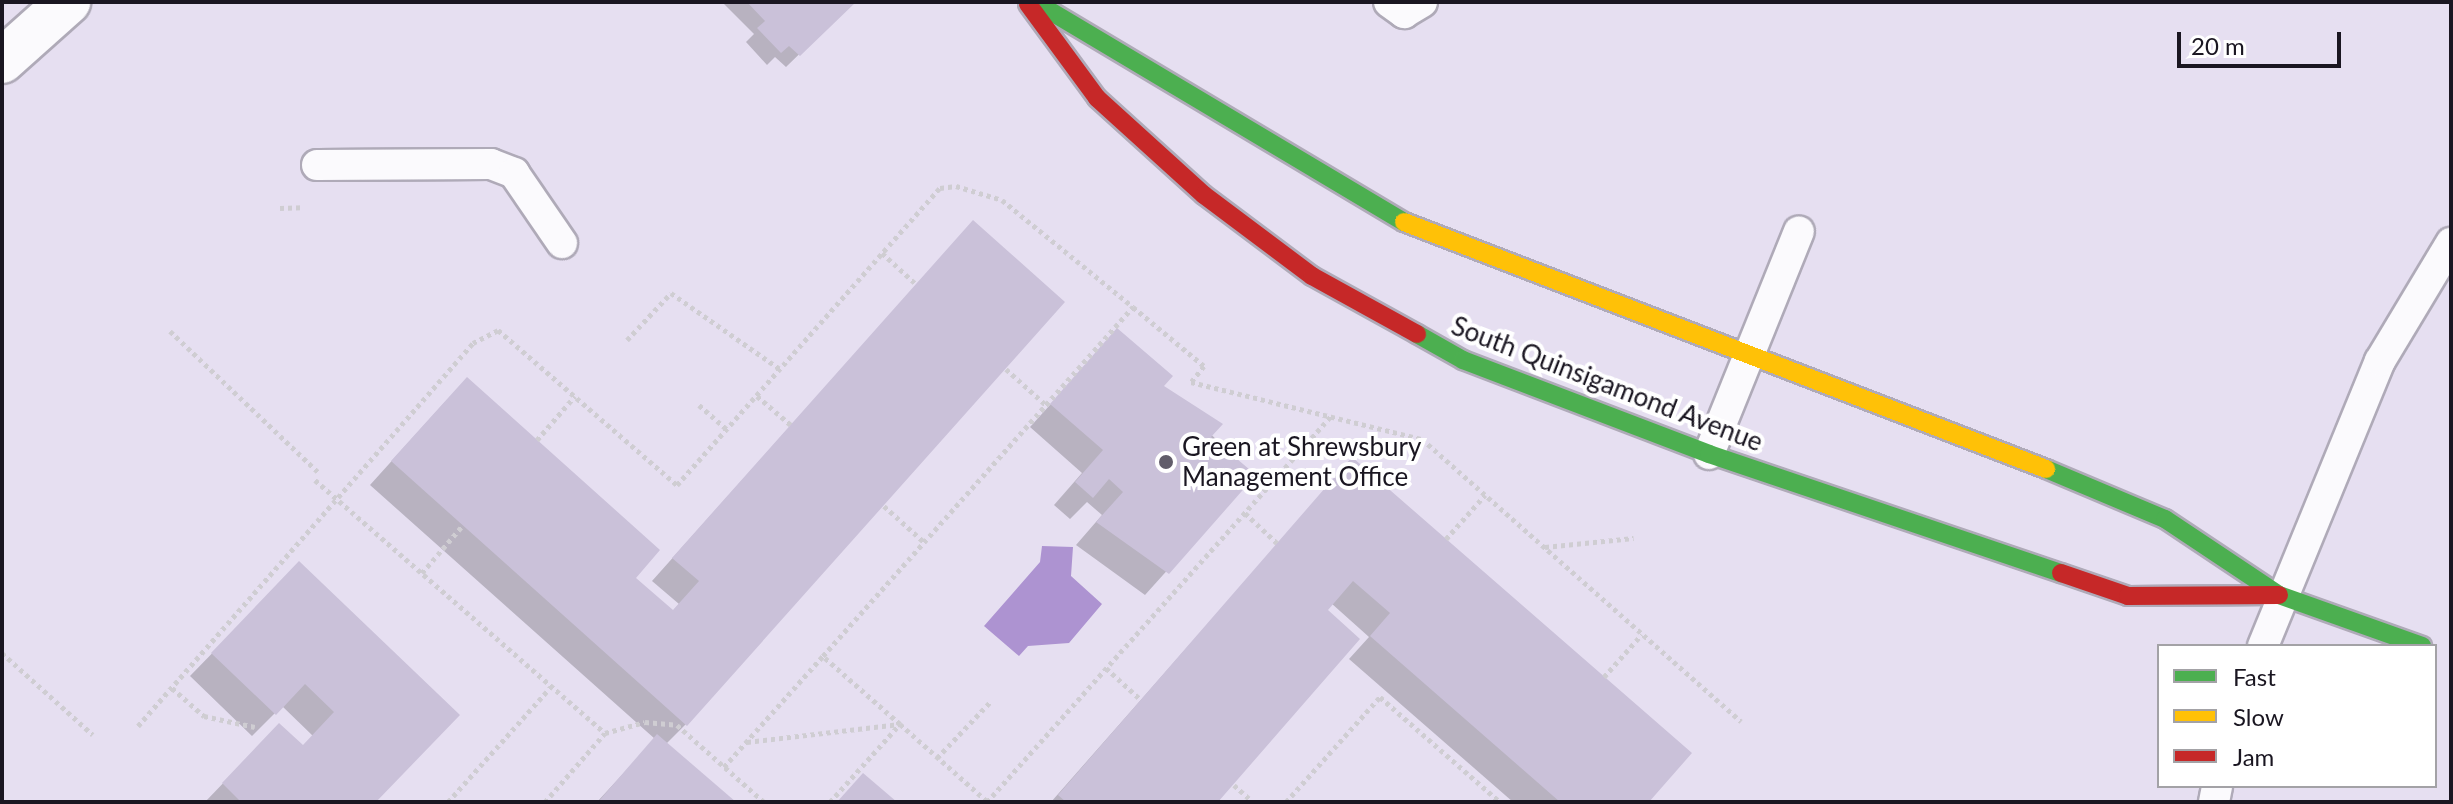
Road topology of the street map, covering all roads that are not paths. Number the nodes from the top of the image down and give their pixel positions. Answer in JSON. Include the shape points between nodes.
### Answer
{"nodes":[{"id":1,"x":68,"y":2,"type":"edge"},
{"id":2,"x":1027,"y":2,"type":"edge"},
{"id":3,"x":1035,"y":2,"type":"edge"},
{"id":4,"x":1389,"y":2,"type":"edge"},
{"id":5,"x":1422,"y":2,"type":"edge"},
{"id":6,"x":2,"y":61,"type":"edge"},
{"id":7,"x":317,"y":165,"type":"dead end"},
{"id":8,"x":1799,"y":231,"type":"dead end"},
{"id":9,"x":562,"y":243,"type":"dead end"},
{"id":10,"x":2451,"y":243,"type":"edge"},
{"id":11,"x":1752,"y":358,"type":"junction"},
{"id":12,"x":1709,"y":454,"type":"junction"},
{"id":13,"x":2279,"y":595,"type":"junction"},
{"id":14,"x":2264,"y":644,"type":"edge"},
{"id":15,"x":2416,"y":644,"type":"edge"}],
"edges":[{"from":1,"to":6,"type":"street"},
{"from":2,"to":12,"type":"main road","name":"South Quinsigamond Avenue","via":[[1097,98],[1204,195],[1312,276],[1463,360]]},
{"from":3,"to":11,"type":"main road","name":"South Quinsigamond Avenue","via":[[1134,55],[1344,191],[1452,246]]},
{"from":4,"to":5,"type":"lane","via":[[1404,13]]},
{"from":7,"to":9,"type":"lane","via":[[491,164],[514,173]]},
{"from":8,"to":11,"type":"lane"},
{"from":10,"to":13,"type":"lane","via":[[2380,361]]},
{"from":11,"to":12,"type":"lane"},
{"from":11,"to":13,"type":"main road","name":"South Quinsigamond Avenue","via":[[2165,519]]},
{"from":12,"to":13,"type":"main road","name":"South Quinsigamond Avenue","via":[[2128,596]]},
{"from":13,"to":14,"type":"lane"},
{"from":13,"to":15,"type":"main road","name":"South Quinsigamond Avenue"}]}
